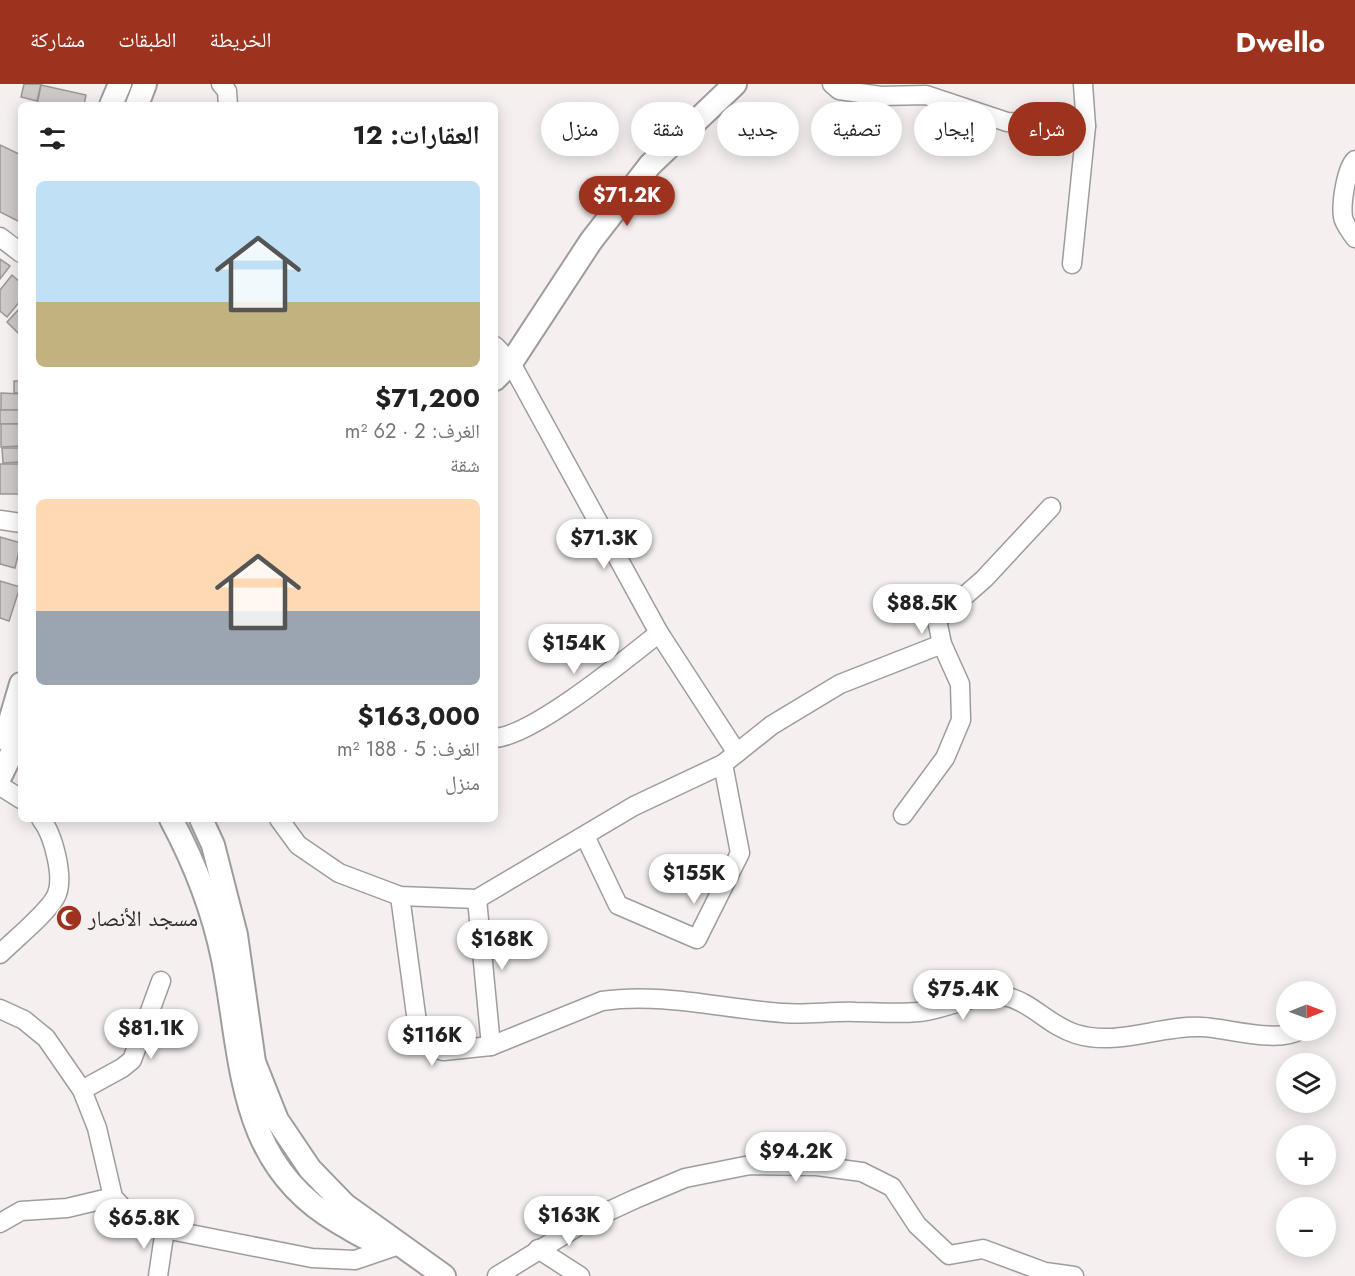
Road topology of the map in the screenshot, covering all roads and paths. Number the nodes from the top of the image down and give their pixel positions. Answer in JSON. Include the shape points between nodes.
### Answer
{"nodes":[{"id":1,"x":120,"y":84,"type":"edge"},
{"id":2,"x":144,"y":84,"type":"edge"},
{"id":3,"x":221,"y":84,"type":"edge"},
{"id":4,"x":735,"y":84,"type":"edge"},
{"id":5,"x":832,"y":84,"type":"edge"},
{"id":6,"x":1083,"y":84,"type":"edge"},
{"id":7,"x":112,"y":102,"type":"edge"},
{"id":8,"x":138,"y":102,"type":"edge"},
{"id":9,"x":228,"y":102,"type":"edge"},
{"id":10,"x":1084,"y":102,"type":"edge"},
{"id":11,"x":1008,"y":122,"type":"edge"},
{"id":12,"x":1083,"y":156,"type":"edge"},
{"id":13,"x":1355,"y":160,"type":"edge"},
{"id":14,"x":0,"y":237,"type":"edge"},
{"id":15,"x":1355,"y":238,"type":"edge"},
{"id":16,"x":18,"y":251,"type":"edge"},
{"id":17,"x":1072,"y":264,"type":"dead end"},
{"id":18,"x":502,"y":359,"type":"edge"},
{"id":19,"x":1051,"y":507,"type":"dead end"},
{"id":20,"x":0,"y":520,"type":"edge"},
{"id":21,"x":18,"y":523,"type":"edge"},
{"id":22,"x":659,"y":633,"type":"junction"},
{"id":23,"x":942,"y":644,"type":"junction"},
{"id":24,"x":18,"y":694,"type":"edge"},
{"id":25,"x":7,"y":731,"type":"edge"},
{"id":26,"x":498,"y":737,"type":"edge"},
{"id":27,"x":730,"y":758,"type":"junction"},
{"id":28,"x":5,"y":776,"type":"edge"},
{"id":29,"x":18,"y":795,"type":"edge"},
{"id":30,"x":903,"y":815,"type":"dead end"},
{"id":31,"x":42,"y":822,"type":"edge"},
{"id":32,"x":173,"y":822,"type":"edge"},
{"id":33,"x":202,"y":822,"type":"edge"},
{"id":34,"x":281,"y":822,"type":"edge"},
{"id":35,"x":585,"y":836,"type":"junction"},
{"id":36,"x":400,"y":896,"type":"junction"},
{"id":37,"x":477,"y":899,"type":"junction"},
{"id":38,"x":0,"y":954,"type":"edge"},
{"id":39,"x":161,"y":981,"type":"dead end"},
{"id":40,"x":0,"y":1009,"type":"edge"},
{"id":41,"x":1276,"y":1034,"type":"edge"},
{"id":42,"x":491,"y":1046,"type":"junction"},
{"id":43,"x":82,"y":1090,"type":"junction"},
{"id":44,"x":113,"y":1197,"type":"junction"},
{"id":45,"x":0,"y":1223,"type":"edge"},
{"id":46,"x":165,"y":1229,"type":"junction"},
{"id":47,"x":400,"y":1243,"type":"junction"},
{"id":48,"x":538,"y":1249,"type":"junction"},
{"id":49,"x":366,"y":1257,"type":"junction"},
{"id":50,"x":158,"y":1276,"type":"edge"},
{"id":51,"x":363,"y":1276,"type":"edge"},
{"id":52,"x":444,"y":1276,"type":"edge"},
{"id":53,"x":497,"y":1276,"type":"edge"},
{"id":54,"x":580,"y":1276,"type":"edge"},
{"id":55,"x":1074,"y":1276,"type":"edge"}],
"edges":[{"from":1,"to":7,"type":"main road"},
{"from":2,"to":8,"type":"main road"},
{"from":3,"to":9,"type":"street","via":[[227,91]]},
{"from":4,"to":18,"type":"main road","via":[[650,165]]},
{"from":5,"to":11,"type":"street","via":[[839,90],[880,96],[926,95]]},
{"from":6,"to":10,"type":"street"},
{"from":12,"to":17,"type":"street"},
{"from":13,"to":15,"type":"street","via":[[1346,181],[1343,218]]},
{"from":14,"to":16,"type":"street"},
{"from":18,"to":22,"type":"street"},
{"from":19,"to":23,"type":"street","via":[[984,579],[937,620]]},
{"from":20,"to":21,"type":"street"},
{"from":22,"to":26,"type":"street","via":[[604,676],[527,726]]},
{"from":22,"to":27,"type":"street"},
{"from":23,"to":27,"type":"street","via":[[840,684],[772,725]]},
{"from":23,"to":30,"type":"street","via":[[960,684],[961,720],[945,758]]},
{"from":24,"to":25,"type":"main road"},
{"from":25,"to":28,"type":"main road"},
{"from":27,"to":35,"type":"street","via":[[634,806]]},
{"from":27,"to":35,"type":"street","via":[[740,853],[697,939],[618,905]]},
{"from":28,"to":29,"type":"street"},
{"from":31,"to":38,"type":"street","via":[[54,845],[59,871],[56,897]]},
{"from":32,"to":47,"type":"main road","via":[[194,861],[223,957],[241,1082],[260,1137],[291,1187],[327,1216],[372,1242]]},
{"from":33,"to":47,"type":"main road","via":[[213,845],[236,935],[254,1062],[277,1120],[310,1169],[345,1206]]},
{"from":34,"to":36,"type":"street","via":[[298,845],[339,873]]},
{"from":35,"to":37,"type":"street"},
{"from":36,"to":37,"type":"street"},
{"from":36,"to":42,"type":"street","via":[[419,1036],[442,1052]]},
{"from":37,"to":42,"type":"street"},
{"from":39,"to":43,"type":"street","via":[[132,1060]]},
{"from":40,"to":43,"type":"street","via":[[24,1020],[46,1038]]},
{"from":41,"to":42,"type":"street","via":[[1202,1027],[1115,1039],[1086,1035],[1052,1023],[1027,1005],[1003,995],[930,1011],[893,1014],[784,1013],[683,1001],[613,1000]]},
{"from":43,"to":44,"type":"street","via":[[98,1128]]},
{"from":44,"to":45,"type":"street","via":[[67,1208],[21,1211]]},
{"from":44,"to":46,"type":"street","via":[[123,1208]]},
{"from":46,"to":49,"type":"street","via":[[312,1258]]},
{"from":46,"to":50,"type":"street"},
{"from":47,"to":49,"type":"street"},
{"from":47,"to":52,"type":"main road"},
{"from":48,"to":53,"type":"street"},
{"from":48,"to":54,"type":"street"},
{"from":48,"to":55,"type":"street","via":[[583,1223],[685,1178],[750,1165],[817,1166],[862,1172],[892,1187],[917,1225],[949,1255],[983,1249],[1045,1272]]},
{"from":49,"to":51,"type":"street"}]}
